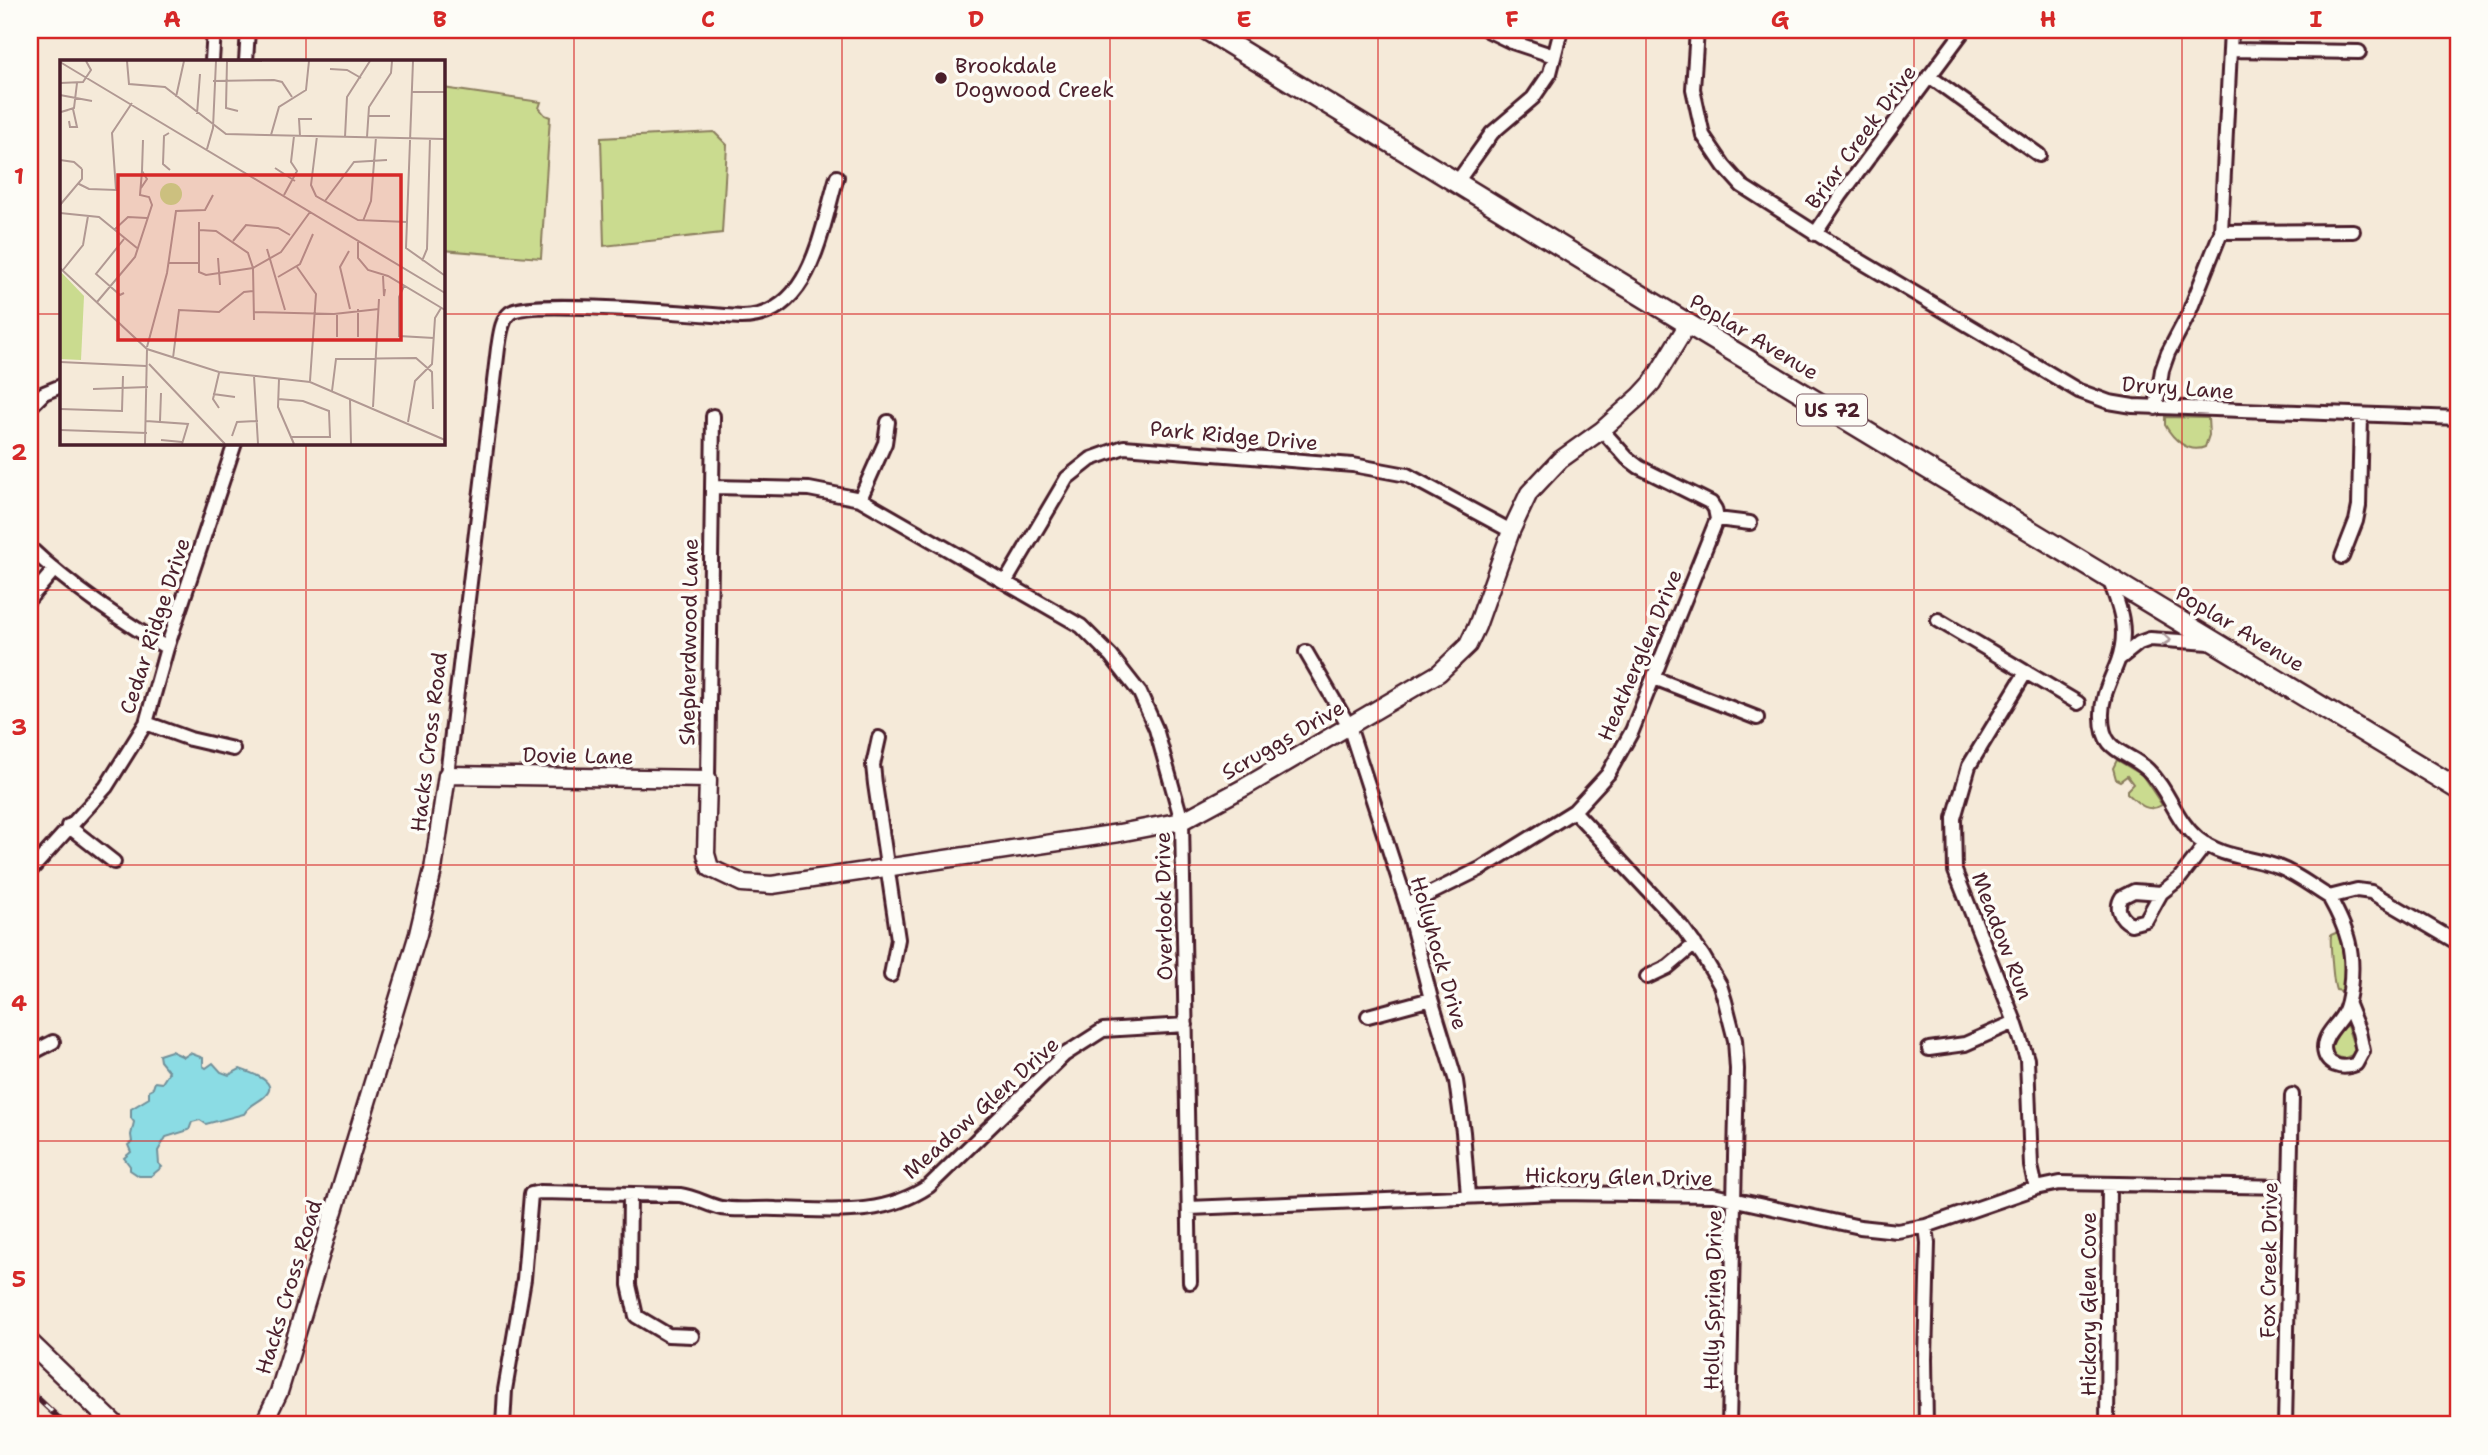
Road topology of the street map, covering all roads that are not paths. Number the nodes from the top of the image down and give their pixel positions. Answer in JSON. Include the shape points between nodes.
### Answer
{"nodes":[{"id":1,"x":214,"y":30,"type":"edge"},
{"id":2,"x":248,"y":30,"type":"edge"},
{"id":3,"x":1208,"y":30,"type":"edge"},
{"id":4,"x":1487,"y":30,"type":"edge"},
{"id":5,"x":1562,"y":30,"type":"edge"},
{"id":6,"x":1697,"y":30,"type":"edge"},
{"id":7,"x":1964,"y":30,"type":"edge"},
{"id":8,"x":2231,"y":30,"type":"edge"},
{"id":9,"x":2230,"y":50,"type":"junction"},
{"id":10,"x":2359,"y":52,"type":"dead end"},
{"id":11,"x":1554,"y":56,"type":"junction"},
{"id":12,"x":212,"y":60,"type":"edge"},
{"id":13,"x":246,"y":60,"type":"edge"},
{"id":14,"x":1928,"y":76,"type":"junction"},
{"id":15,"x":2039,"y":155,"type":"dead end"},
{"id":16,"x":837,"y":177,"type":"dead end"},
{"id":17,"x":1457,"y":183,"type":"junction"},
{"id":18,"x":2353,"y":231,"type":"dead end"},
{"id":19,"x":2221,"y":232,"type":"junction"},
{"id":20,"x":1815,"y":234,"type":"junction"},
{"id":21,"x":1688,"y":324,"type":"junction"},
{"id":22,"x":60,"y":386,"type":"edge"},
{"id":23,"x":30,"y":407,"type":"edge"},
{"id":24,"x":2156,"y":408,"type":"junction"},
{"id":25,"x":713,"y":415,"type":"dead end"},
{"id":26,"x":2361,"y":415,"type":"junction"},
{"id":27,"x":2458,"y":418,"type":"edge"},
{"id":28,"x":888,"y":422,"type":"dead end"},
{"id":29,"x":1602,"y":430,"type":"junction"},
{"id":30,"x":235,"y":444,"type":"edge"},
{"id":31,"x":713,"y":487,"type":"junction"},
{"id":32,"x":860,"y":499,"type":"junction"},
{"id":33,"x":1717,"y":519,"type":"junction"},
{"id":34,"x":1750,"y":523,"type":"dead end"},
{"id":35,"x":1511,"y":531,"type":"junction"},
{"id":36,"x":30,"y":548,"type":"edge"},
{"id":37,"x":2342,"y":557,"type":"dead end"},
{"id":38,"x":54,"y":570,"type":"junction"},
{"id":39,"x":2108,"y":576,"type":"junction"},
{"id":40,"x":1006,"y":581,"type":"junction"},
{"id":41,"x":30,"y":598,"type":"edge"},
{"id":42,"x":1938,"y":620,"type":"dead end"},
{"id":43,"x":2219,"y":643,"type":"junction"},
{"id":44,"x":167,"y":648,"type":"junction"},
{"id":45,"x":1306,"y":652,"type":"dead end"},
{"id":46,"x":2119,"y":659,"type":"junction"},
{"id":47,"x":2026,"y":672,"type":"junction"},
{"id":48,"x":1654,"y":678,"type":"junction"},
{"id":49,"x":2078,"y":703,"type":"dead end"},
{"id":50,"x":1757,"y":718,"type":"dead end"},
{"id":51,"x":146,"y":723,"type":"junction"},
{"id":52,"x":1349,"y":726,"type":"junction"},
{"id":53,"x":879,"y":738,"type":"dead end"},
{"id":54,"x":233,"y":748,"type":"dead end"},
{"id":55,"x":447,"y":775,"type":"junction"},
{"id":56,"x":708,"y":779,"type":"junction"},
{"id":57,"x":2458,"y":789,"type":"edge"},
{"id":58,"x":1574,"y":811,"type":"junction"},
{"id":59,"x":1182,"y":821,"type":"junction"},
{"id":60,"x":68,"y":826,"type":"junction"},
{"id":61,"x":2206,"y":844,"type":"junction"},
{"id":62,"x":114,"y":862,"type":"dead end"},
{"id":63,"x":710,"y":868,"type":"joint"},
{"id":64,"x":889,"y":868,"type":"junction"},
{"id":65,"x":30,"y":871,"type":"edge"},
{"id":66,"x":2161,"y":893,"type":"dead end"},
{"id":67,"x":2329,"y":897,"type":"junction"},
{"id":68,"x":1407,"y":905,"type":"junction"},
{"id":69,"x":2458,"y":943,"type":"edge"},
{"id":70,"x":1695,"y":944,"type":"junction"},
{"id":71,"x":891,"y":975,"type":"dead end"},
{"id":72,"x":1647,"y":977,"type":"dead end"},
{"id":73,"x":1431,"y":999,"type":"junction"},
{"id":74,"x":2348,"y":1006,"type":"junction"},
{"id":75,"x":1368,"y":1016,"type":"dead end"},
{"id":76,"x":2015,"y":1022,"type":"junction"},
{"id":77,"x":1186,"y":1025,"type":"junction"},
{"id":78,"x":53,"y":1042,"type":"dead end"},
{"id":79,"x":1929,"y":1049,"type":"dead end"},
{"id":80,"x":30,"y":1054,"type":"edge"},
{"id":81,"x":2292,"y":1095,"type":"dead end"},
{"id":82,"x":2109,"y":1184,"type":"junction"},
{"id":83,"x":2290,"y":1187,"type":"junction"},
{"id":84,"x":2036,"y":1188,"type":"junction"},
{"id":85,"x":630,"y":1194,"type":"junction"},
{"id":86,"x":1468,"y":1196,"type":"junction"},
{"id":87,"x":1734,"y":1199,"type":"junction"},
{"id":88,"x":1189,"y":1208,"type":"junction"},
{"id":89,"x":1926,"y":1226,"type":"junction"},
{"id":90,"x":1190,"y":1282,"type":"dead end"},
{"id":91,"x":692,"y":1335,"type":"dead end"},
{"id":92,"x":30,"y":1343,"type":"edge"},
{"id":93,"x":279,"y":1392,"type":"junction"},
{"id":94,"x":115,"y":1425,"type":"edge"},
{"id":95,"x":263,"y":1425,"type":"edge"},
{"id":96,"x":276,"y":1425,"type":"edge"},
{"id":97,"x":503,"y":1425,"type":"edge"},
{"id":98,"x":1729,"y":1425,"type":"edge"},
{"id":99,"x":1926,"y":1425,"type":"edge"},
{"id":100,"x":2107,"y":1425,"type":"edge"},
{"id":101,"x":2285,"y":1425,"type":"edge"}],
"edges":[{"from":1,"to":12,"type":"street"},
{"from":2,"to":13,"type":"street"},
{"from":3,"to":17,"type":"main road","name":"Poplar Avenue","number":"US 72"},
{"from":4,"to":11,"type":"street"},
{"from":5,"to":11,"type":"street"},
{"from":6,"to":20,"type":"street","name":"Drury Lane","via":[[1693,89],[1703,135],[1742,186]]},
{"from":7,"to":14,"type":"street","name":"Briar Creek Drive"},
{"from":8,"to":9,"type":"street"},
{"from":9,"to":10,"type":"street"},
{"from":9,"to":19,"type":"street"},
{"from":11,"to":17,"type":"street","via":[[1550,73],[1533,97],[1492,133]]},
{"from":14,"to":15,"type":"street"},
{"from":14,"to":20,"type":"street","name":"Briar Creek Drive"},
{"from":16,"to":55,"type":"street","name":"Hacks Cross Road","via":[[805,278],[775,309],[741,317],[534,307],[517,308],[506,316],[498,348]]},
{"from":17,"to":21,"type":"main road","name":"Poplar Avenue","number":"US 72"},
{"from":18,"to":19,"type":"street"},
{"from":19,"to":24,"type":"street","via":[[2168,353]]},
{"from":20,"to":24,"type":"street","name":"Drury Lane","via":[[2079,391],[2120,404]]},
{"from":21,"to":29,"type":"street","name":"Scruggs Drive","via":[[1653,383]]},
{"from":21,"to":39,"type":"main road","name":"Poplar Avenue","number":"US 72"},
{"from":22,"to":23,"type":"street","via":[[44,393]]},
{"from":24,"to":26,"type":"street","name":"Drury Lane"},
{"from":25,"to":31,"type":"street","name":"Shepherdwood Lane"},
{"from":26,"to":27,"type":"street","name":"Drury Lane"},
{"from":26,"to":37,"type":"street","via":[[2356,521]]},
{"from":28,"to":32,"type":"street","via":[[885,443]]},
{"from":29,"to":33,"type":"street","via":[[1639,467],[1711,503]]},
{"from":29,"to":35,"type":"street","name":"Scruggs Drive","via":[[1560,460],[1529,493]]},
{"from":30,"to":44,"type":"street","name":"Cedar Ridge Drive"},
{"from":31,"to":32,"type":"street","name":"Overlook Drive","via":[[809,489]]},
{"from":31,"to":56,"type":"street","name":"Shepherdwood Lane"},
{"from":32,"to":40,"type":"street","name":"Overlook Drive"},
{"from":33,"to":34,"type":"street"},
{"from":33,"to":48,"type":"street","name":"Heatherglen Drive"},
{"from":35,"to":40,"type":"street","name":"Park Ridge Drive","via":[[1407,475],[1353,465],[1124,447],[1091,459],[1067,478]]},
{"from":35,"to":52,"type":"street","name":"Scruggs Drive","via":[[1468,645],[1439,673]]},
{"from":36,"to":38,"type":"street"},
{"from":38,"to":41,"type":"street"},
{"from":38,"to":44,"type":"street"},
{"from":39,"to":43,"type":"main road","name":"Poplar Avenue","number":"US 72"},
{"from":39,"to":46,"type":"street","via":[[2124,625]]},
{"from":40,"to":59,"type":"street","name":"Overlook Drive","via":[[1081,626],[1133,683],[1156,729]]},
{"from":42,"to":47,"type":"street"},
{"from":46,"to":43,"type":"street","one_way":true,"via":[[2150,639]]},
{"from":43,"to":57,"type":"main road","name":"Poplar Avenue","number":"US 72"},
{"from":44,"to":51,"type":"street","name":"Cedar Ridge Drive"},
{"from":45,"to":52,"type":"street","name":"Hollyhock Drive"},
{"from":46,"to":61,"type":"street","via":[[2104,698],[2105,738],[2116,751],[2150,771],[2187,828]]},
{"from":47,"to":49,"type":"street"},
{"from":47,"to":76,"type":"street","name":"Meadow Run","via":[[1969,766],[1954,818],[1955,871]]},
{"from":48,"to":50,"type":"street"},
{"from":48,"to":58,"type":"street","name":"Heatherglen Drive","via":[[1616,761]]},
{"from":51,"to":54,"type":"street"},
{"from":51,"to":60,"type":"street","name":"Cedar Ridge Drive","via":[[106,788]]},
{"from":52,"to":59,"type":"street","name":"Scruggs Drive"},
{"from":52,"to":68,"type":"street","name":"Hollyhock Drive"},
{"from":53,"to":64,"type":"street","via":[[873,765]]},
{"from":55,"to":56,"type":"street","name":"Dovie Lane"},
{"from":55,"to":93,"type":"street","name":"Hacks Cross Road","via":[[418,934]]},
{"from":56,"to":63,"type":"street","name":"Shepherdwood Lane","via":[[706,854]]},
{"from":58,"to":68,"type":"street","name":"Heatherglen Drive","via":[[1482,868]]},
{"from":58,"to":70,"type":"street","name":"Holly Spring Drive"},
{"from":59,"to":64,"type":"street","name":"Scruggs Drive"},
{"from":59,"to":77,"type":"street","name":"Overlook Drive"},
{"from":60,"to":62,"type":"street"},
{"from":60,"to":65,"type":"street","name":"Cedar Ridge Drive"},
{"from":61,"to":66,"type":"street","via":[[2179,879]]},
{"from":61,"to":67,"type":"street","via":[[2279,867]]},
{"from":63,"to":64,"type":"street","name":"Scruggs Drive","via":[[743,883],[772,885]]},
{"from":64,"to":71,"type":"street","via":[[898,939]]},
{"from":67,"to":69,"type":"street","via":[[2365,890]]},
{"from":67,"to":74,"type":"street","via":[[2350,944]]},
{"from":68,"to":73,"type":"street","name":"Hollyhock Drive"},
{"from":70,"to":72,"type":"street","via":[[1668,967]]},
{"from":70,"to":87,"type":"street","name":"Holly Spring Drive","via":[[1720,985],[1736,1049]]},
{"from":73,"to":75,"type":"street"},
{"from":73,"to":86,"type":"street","name":"Hollyhock Drive","via":[[1456,1081]]},
{"from":74,"to":74,"type":"street","via":[[2324,1044],[2325,1056],[2335,1066],[2356,1064],[2363,1051]]},
{"from":76,"to":79,"type":"street","via":[[1965,1044]]},
{"from":76,"to":84,"type":"street","name":"Meadow Run","via":[[2027,1059]]},
{"from":77,"to":85,"type":"street","name":"Meadow Glen Drive","via":[[1103,1030],[1064,1055],[929,1186],[888,1206],[723,1208],[688,1196]]},
{"from":77,"to":88,"type":"street","name":"Overlook Drive"},
{"from":78,"to":80,"type":"street"},
{"from":81,"to":83,"type":"street","name":"Fox Creek Drive"},
{"from":82,"to":83,"type":"street","name":"Hickory Glen Drive"},
{"from":82,"to":84,"type":"street","name":"Hickory Glen Drive","via":[[2060,1183]]},
{"from":82,"to":100,"type":"street","name":"Hickory Glen Cove"},
{"from":83,"to":101,"type":"street","name":"Fox Creek Drive"},
{"from":84,"to":89,"type":"street","name":"Hickory Glen Drive"},
{"from":85,"to":91,"type":"street","via":[[629,1285],[636,1316],[668,1335]]},
{"from":85,"to":97,"type":"street","name":"Meadow Glen Drive","via":[[531,1194]]},
{"from":86,"to":87,"type":"street","name":"Hickory Glen Drive","via":[[1581,1192]]},
{"from":86,"to":88,"type":"street","name":"Hickory Glen Drive"},
{"from":87,"to":89,"type":"street","name":"Hickory Glen Drive","via":[[1875,1230]]},
{"from":87,"to":98,"type":"street","name":"Holly Spring Drive"},
{"from":88,"to":90,"type":"street","name":"Overlook Drive"},
{"from":89,"to":99,"type":"street"},
{"from":92,"to":94,"type":"main road"},
{"from":93,"to":95,"type":"street","name":"Hacks Cross Road"},
{"from":93,"to":96,"type":"street","name":"Hacks Cross Road"}]}
